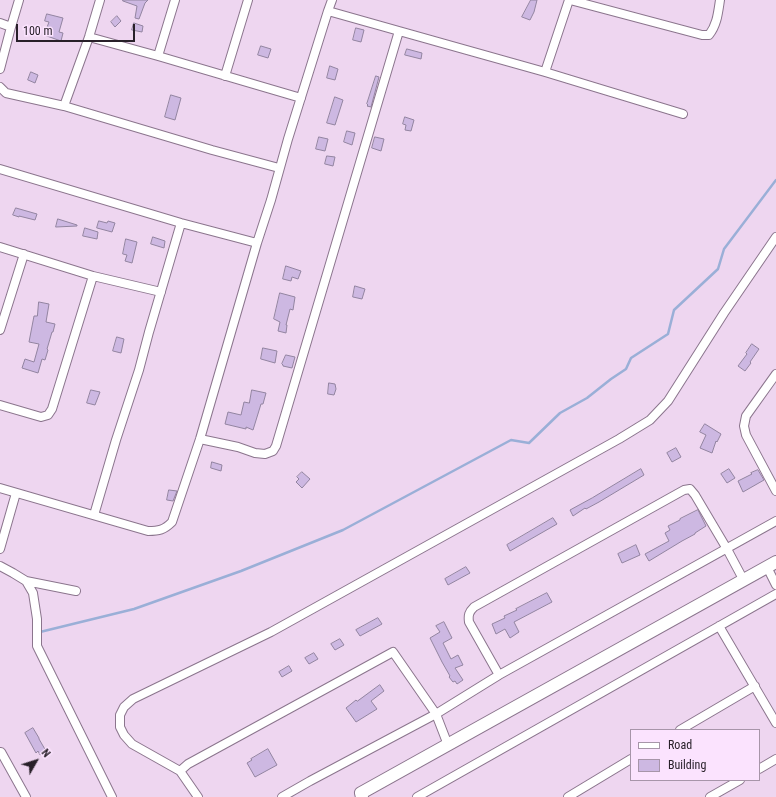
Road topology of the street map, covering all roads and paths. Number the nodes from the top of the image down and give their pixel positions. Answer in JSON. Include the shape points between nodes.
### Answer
{"nodes":[{"id":1,"x":19,"y":0,"type":"edge"},
{"id":2,"x":100,"y":0,"type":"edge"},
{"id":3,"x":175,"y":0,"type":"edge"},
{"id":4,"x":248,"y":0,"type":"edge"},
{"id":5,"x":332,"y":0,"type":"edge"},
{"id":6,"x":570,"y":0,"type":"edge"},
{"id":7,"x":720,"y":0,"type":"edge"},
{"id":8,"x":328,"y":11,"type":"junction"},
{"id":9,"x":0,"y":23,"type":"edge"},
{"id":10,"x":11,"y":27,"type":"junction"},
{"id":11,"x":400,"y":31,"type":"junction"},
{"id":12,"x":89,"y":36,"type":"junction"},
{"id":13,"x":158,"y":56,"type":"junction"},
{"id":14,"x":0,"y":69,"type":"edge"},
{"id":15,"x":545,"y":72,"type":"junction"},
{"id":16,"x":225,"y":76,"type":"junction"},
{"id":17,"x":0,"y":87,"type":"edge"},
{"id":18,"x":301,"y":98,"type":"junction"},
{"id":19,"x":64,"y":106,"type":"junction"},
{"id":20,"x":683,"y":114,"type":"dead end"},
{"id":21,"x":280,"y":168,"type":"junction"},
{"id":22,"x":0,"y":169,"type":"edge"},
{"id":23,"x":181,"y":223,"type":"junction"},
{"id":24,"x":776,"y":237,"type":"edge"},
{"id":25,"x":257,"y":243,"type":"junction"},
{"id":26,"x":0,"y":247,"type":"edge"},
{"id":27,"x":24,"y":254,"type":"junction"},
{"id":28,"x":93,"y":276,"type":"junction"},
{"id":29,"x":161,"y":292,"type":"junction"},
{"id":30,"x":0,"y":330,"type":"edge"},
{"id":31,"x":776,"y":374,"type":"edge"},
{"id":32,"x":0,"y":405,"type":"edge"},
{"id":33,"x":200,"y":439,"type":"junction"},
{"id":34,"x":0,"y":488,"type":"edge"},
{"id":35,"x":776,"y":490,"type":"edge"},
{"id":36,"x":16,"y":493,"type":"junction"},
{"id":37,"x":94,"y":515,"type":"junction"},
{"id":38,"x":776,"y":521,"type":"edge"},
{"id":39,"x":0,"y":549,"type":"edge"},
{"id":40,"x":727,"y":549,"type":"junction"},
{"id":41,"x":771,"y":564,"type":"edge"},
{"id":42,"x":0,"y":566,"type":"edge"},
{"id":43,"x":743,"y":580,"type":"junction"},
{"id":44,"x":26,"y":581,"type":"junction"},
{"id":45,"x":776,"y":585,"type":"edge"},
{"id":46,"x":76,"y":592,"type":"dead end"},
{"id":47,"x":776,"y":594,"type":"edge"},
{"id":48,"x":719,"y":626,"type":"junction"},
{"id":49,"x":499,"y":675,"type":"junction"},
{"id":50,"x":755,"y":686,"type":"junction"},
{"id":51,"x":436,"y":714,"type":"junction"},
{"id":52,"x":776,"y":723,"type":"edge"},
{"id":53,"x":682,"y":729,"type":"edge"},
{"id":54,"x":448,"y":744,"type":"junction"},
{"id":55,"x":0,"y":752,"type":"edge"},
{"id":56,"x":776,"y":759,"type":"edge"},
{"id":57,"x":630,"y":760,"type":"edge"},
{"id":58,"x":760,"y":768,"type":"edge"},
{"id":59,"x":180,"y":771,"type":"junction"},
{"id":60,"x":738,"y":781,"type":"edge"},
{"id":61,"x":359,"y":796,"type":"edge"},
{"id":62,"x":26,"y":797,"type":"edge"},
{"id":63,"x":112,"y":797,"type":"edge"},
{"id":64,"x":198,"y":797,"type":"edge"},
{"id":65,"x":282,"y":797,"type":"edge"},
{"id":66,"x":417,"y":797,"type":"edge"},
{"id":67,"x":568,"y":797,"type":"edge"},
{"id":68,"x":710,"y":797,"type":"edge"}],
"edges":[{"from":1,"to":10,"type":"street"},
{"from":2,"to":12,"type":"street"},
{"from":3,"to":13,"type":"street"},
{"from":4,"to":16,"type":"street"},
{"from":5,"to":8,"type":"street"},
{"from":6,"to":7,"type":"street","via":[[709,35],[717,21]]},
{"from":6,"to":15,"type":"street"},
{"from":8,"to":11,"type":"street"},
{"from":8,"to":18,"type":"street"},
{"from":9,"to":10,"type":"street"},
{"from":10,"to":14,"type":"street"},
{"from":11,"to":15,"type":"street"},
{"from":11,"to":33,"type":"street","via":[[276,446],[273,451],[265,454]]},
{"from":12,"to":13,"type":"street"},
{"from":12,"to":19,"type":"street"},
{"from":13,"to":16,"type":"street"},
{"from":15,"to":20,"type":"street"},
{"from":16,"to":18,"type":"street"},
{"from":17,"to":19,"type":"street","via":[[6,92]]},
{"from":18,"to":21,"type":"street"},
{"from":19,"to":21,"type":"street"},
{"from":21,"to":25,"type":"street"},
{"from":22,"to":23,"type":"street"},
{"from":23,"to":25,"type":"street"},
{"from":23,"to":29,"type":"street"},
{"from":24,"to":59,"type":"street","via":[[668,401],[650,420],[271,632],[124,706],[120,715],[120,727],[124,736],[132,744]]},
{"from":25,"to":33,"type":"street"},
{"from":26,"to":27,"type":"street"},
{"from":27,"to":28,"type":"street"},
{"from":27,"to":30,"type":"street"},
{"from":28,"to":29,"type":"street"},
{"from":28,"to":32,"type":"street","via":[[48,415],[41,417]]},
{"from":29,"to":37,"type":"street"},
{"from":31,"to":35,"type":"street","via":[[746,416],[744,426],[746,436]]},
{"from":33,"to":37,"type":"street","via":[[172,522],[168,526],[159,531],[148,531]]},
{"from":34,"to":36,"type":"street"},
{"from":36,"to":37,"type":"street"},
{"from":36,"to":39,"type":"street"},
{"from":38,"to":40,"type":"street"},
{"from":40,"to":43,"type":"street"},
{"from":40,"to":49,"type":"street"},
{"from":40,"to":49,"type":"street","via":[[695,495],[690,489],[684,490],[474,606],[469,611],[469,622]]},
{"from":41,"to":43,"type":"street"},
{"from":41,"to":45,"type":"street"},
{"from":42,"to":44,"type":"street"},
{"from":43,"to":54,"type":"street"},
{"from":44,"to":46,"type":"street"},
{"from":44,"to":63,"type":"street","via":[[33,593],[37,619],[37,646]]},
{"from":47,"to":48,"type":"street"},
{"from":48,"to":50,"type":"street"},
{"from":48,"to":66,"type":"street"},
{"from":49,"to":51,"type":"street"},
{"from":50,"to":52,"type":"street"},
{"from":50,"to":53,"type":"street"},
{"from":51,"to":54,"type":"street"},
{"from":51,"to":59,"type":"street","via":[[393,652]]},
{"from":51,"to":65,"type":"street"},
{"from":54,"to":61,"type":"street"},
{"from":55,"to":62,"type":"street"},
{"from":56,"to":58,"type":"street"},
{"from":57,"to":67,"type":"street"},
{"from":59,"to":64,"type":"street"},
{"from":60,"to":68,"type":"street"}]}
